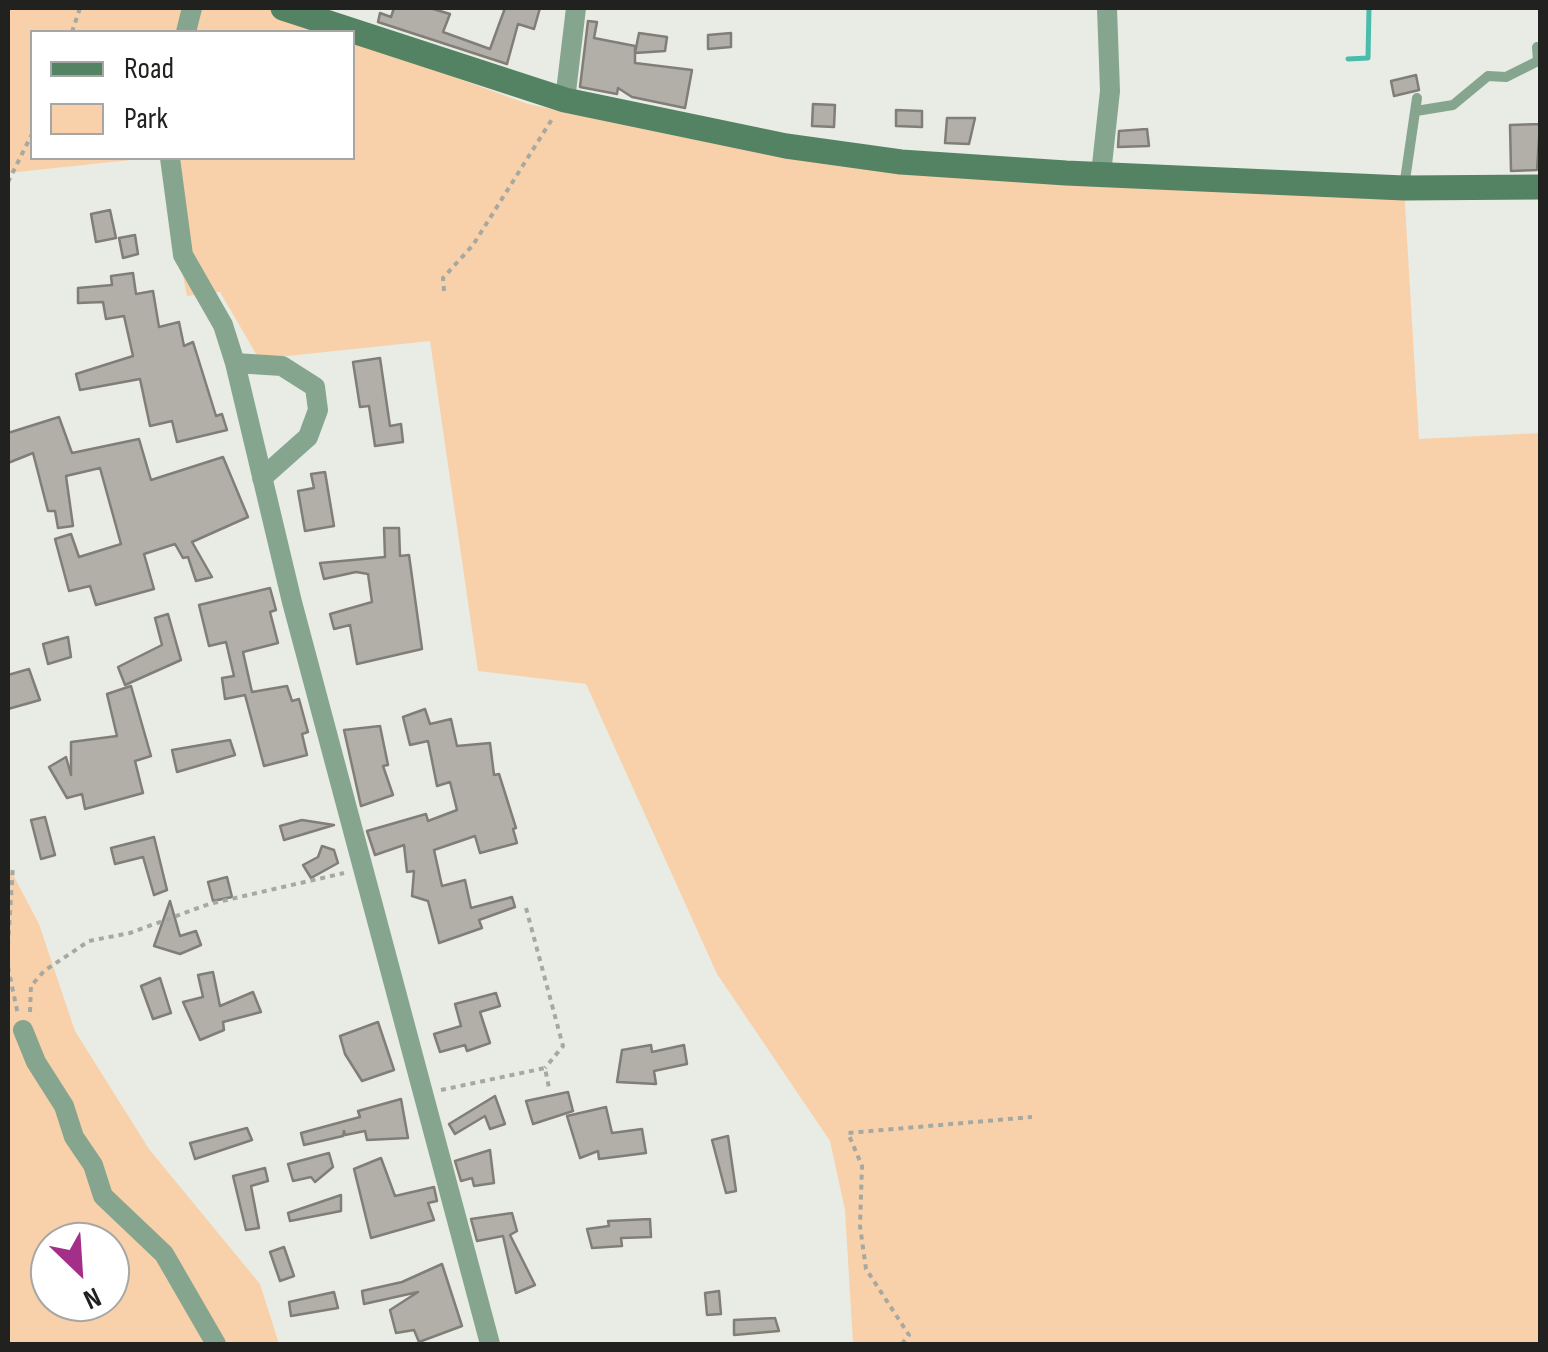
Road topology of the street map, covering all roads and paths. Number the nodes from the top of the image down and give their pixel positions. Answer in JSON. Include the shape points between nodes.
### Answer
{"nodes":[{"id":1,"x":283,"y":8,"type":"edge"},
{"id":2,"x":576,"y":8,"type":"edge"},
{"id":3,"x":1107,"y":8,"type":"edge"},
{"id":4,"x":350,"y":30,"type":"edge"},
{"id":5,"x":355,"y":31,"type":"edge"},
{"id":6,"x":1539,"y":47,"type":"edge"},
{"id":7,"x":1523,"y":48,"type":"dead end"},
{"id":8,"x":565,"y":100,"type":"junction"},
{"id":9,"x":30,"y":138,"type":"edge"},
{"id":10,"x":170,"y":160,"type":"edge"},
{"id":11,"x":1101,"y":174,"type":"junction"},
{"id":12,"x":8,"y":182,"type":"edge"},
{"id":13,"x":1540,"y":187,"type":"edge"},
{"id":14,"x":1404,"y":188,"type":"junction"},
{"id":15,"x":444,"y":291,"type":"dead end"},
{"id":16,"x":235,"y":362,"type":"junction"},
{"id":17,"x":262,"y":478,"type":"junction"},
{"id":18,"x":362,"y":864,"type":"junction"},
{"id":19,"x":13,"y":866,"type":"dead end"},
{"id":20,"x":526,"y":908,"type":"dead end"},
{"id":21,"x":8,"y":946,"type":"edge"},
{"id":22,"x":8,"y":967,"type":"edge"},
{"id":23,"x":23,"y":1030,"type":"junction"},
{"id":24,"x":545,"y":1068,"type":"junction"},
{"id":25,"x":549,"y":1088,"type":"dead end"},
{"id":26,"x":427,"y":1094,"type":"junction"},
{"id":27,"x":1032,"y":1118,"type":"dead end"},
{"id":28,"x":216,"y":1344,"type":"edge"},
{"id":29,"x":490,"y":1344,"type":"edge"},
{"id":30,"x":902,"y":1344,"type":"edge"}],
"edges":[{"from":1,"to":4,"type":"street"},
{"from":2,"to":8,"type":"street"},
{"from":3,"to":11,"type":"street","via":[[1110,91]]},
{"from":5,"to":8,"type":"street"},
{"from":6,"to":7,"type":"lane"},
{"from":6,"to":14,"type":"lane","via":[[1538,61],[1506,77],[1488,76],[1452,105],[1416,104]]},
{"from":8,"to":11,"type":"street","via":[[805,149]]},
{"from":8,"to":15,"type":"path","via":[[443,278]]},
{"from":9,"to":12,"type":"path"},
{"from":10,"to":16,"type":"street","via":[[183,255],[223,325]]},
{"from":11,"to":14,"type":"street"},
{"from":13,"to":14,"type":"street"},
{"from":16,"to":17,"type":"street"},
{"from":16,"to":17,"type":"street","via":[[282,366],[315,387],[318,410],[308,437]]},
{"from":17,"to":18,"type":"street"},
{"from":18,"to":23,"type":"path","via":[[333,878],[210,904],[88,942],[31,986],[28,1009],[34,1020]]},
{"from":18,"to":26,"type":"street"},
{"from":19,"to":21,"type":"path"},
{"from":20,"to":24,"type":"path","via":[[563,1046]]},
{"from":22,"to":23,"type":"path"},
{"from":23,"to":28,"type":"street","via":[[103,1196],[164,1254]]},
{"from":24,"to":25,"type":"path"},
{"from":24,"to":26,"type":"path"},
{"from":26,"to":29,"type":"street"},
{"from":27,"to":30,"type":"path","via":[[848,1133],[862,1166],[866,1269],[909,1336]]}]}
